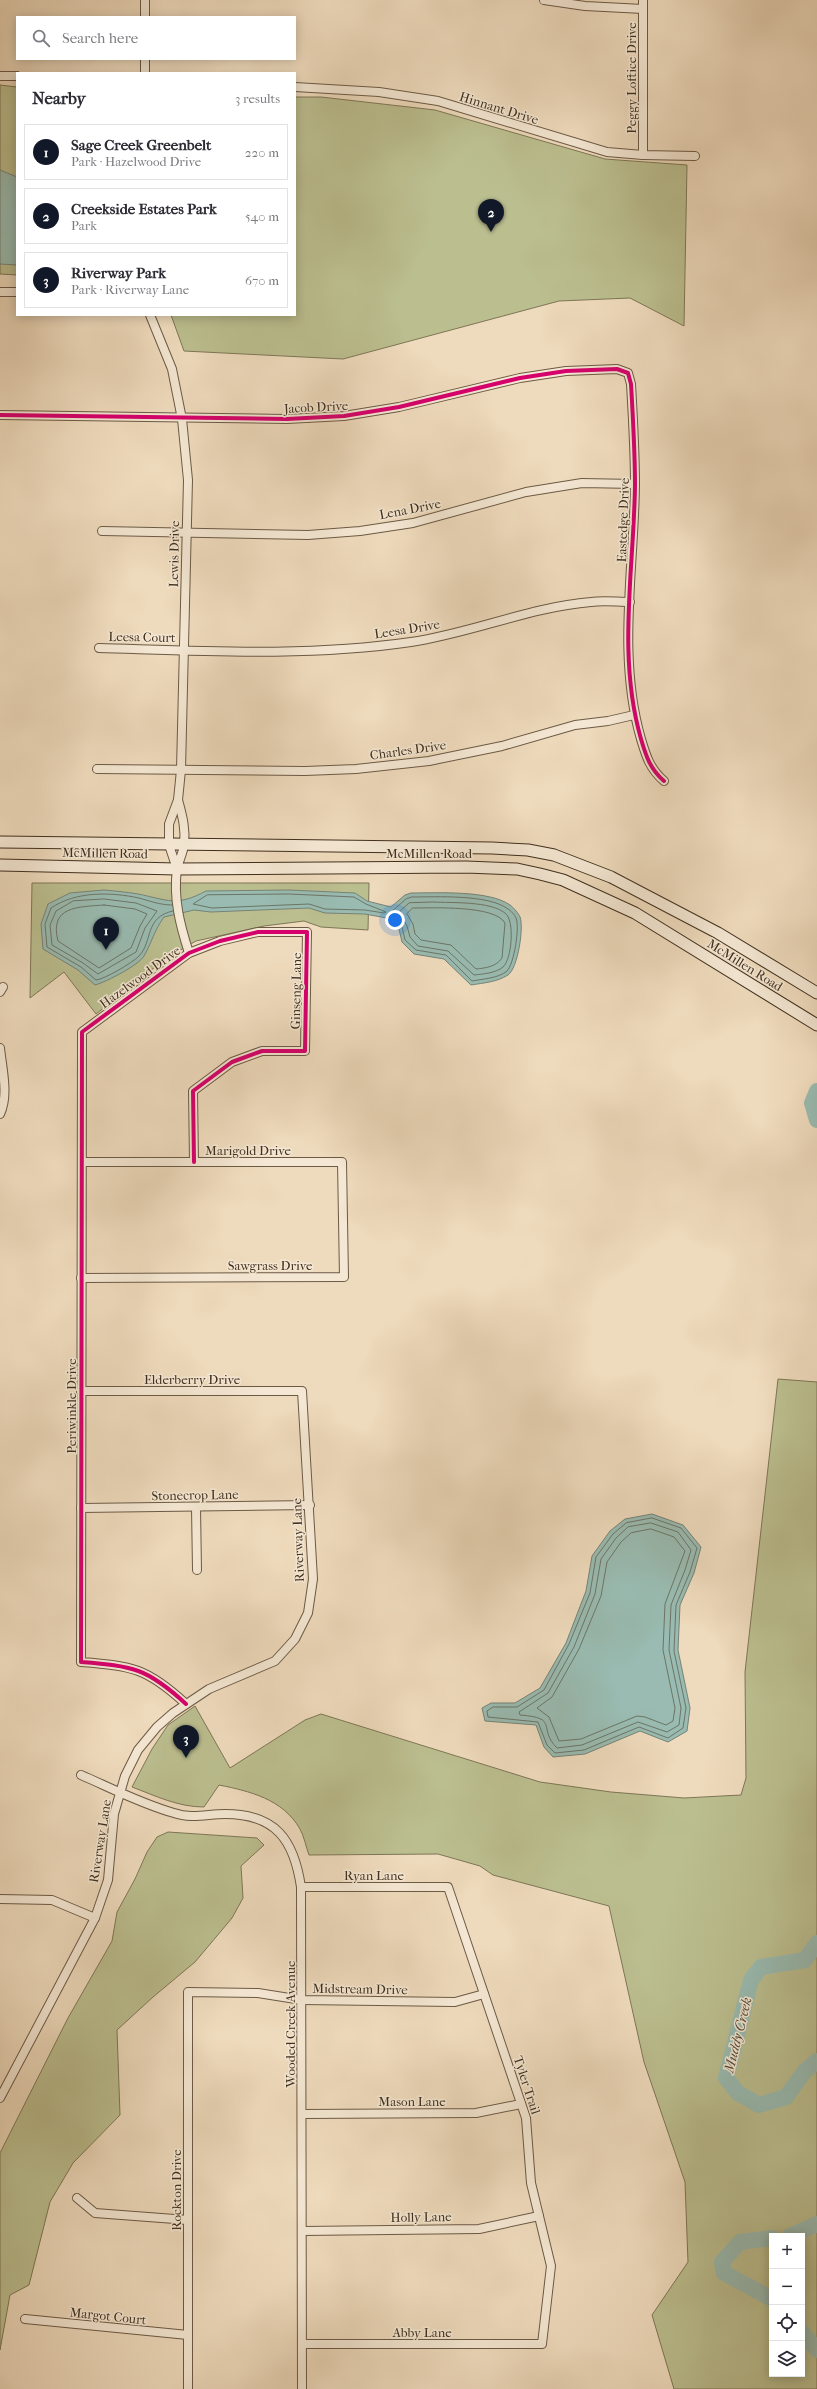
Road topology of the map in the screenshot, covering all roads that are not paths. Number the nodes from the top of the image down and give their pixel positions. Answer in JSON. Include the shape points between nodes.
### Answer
{"nodes":[{"id":1,"x":145,"y":0,"type":"edge"},
{"id":2,"x":544,"y":0,"type":"edge"},
{"id":3,"x":643,"y":0,"type":"edge"},
{"id":4,"x":643,"y":9,"type":"junction"},
{"id":5,"x":145,"y":16,"type":"edge"},
{"id":6,"x":145,"y":60,"type":"edge"},
{"id":7,"x":145,"y":72,"type":"edge"},
{"id":8,"x":0,"y":76,"type":"edge"},
{"id":9,"x":16,"y":76,"type":"edge"},
{"id":10,"x":296,"y":87,"type":"edge"},
{"id":11,"x":643,"y":156,"type":"junction"},
{"id":12,"x":695,"y":156,"type":"dead end"},
{"id":13,"x":0,"y":292,"type":"edge"},
{"id":14,"x":16,"y":292,"type":"edge"},
{"id":15,"x":150,"y":316,"type":"edge"},
{"id":16,"x":628,"y":373,"type":"joint"},
{"id":17,"x":0,"y":415,"type":"edge"},
{"id":18,"x":182,"y":419,"type":"junction"},
{"id":19,"x":635,"y":484,"type":"junction"},
{"id":20,"x":102,"y":531,"type":"dead end"},
{"id":21,"x":186,"y":533,"type":"junction"},
{"id":22,"x":630,"y":602,"type":"junction"},
{"id":23,"x":99,"y":648,"type":"dead end"},
{"id":24,"x":184,"y":650,"type":"junction"},
{"id":25,"x":634,"y":715,"type":"junction"},
{"id":26,"x":97,"y":769,"type":"dead end"},
{"id":27,"x":181,"y":770,"type":"junction"},
{"id":28,"x":664,"y":781,"type":"dead end"},
{"id":29,"x":178,"y":800,"type":"junction"},
{"id":30,"x":0,"y":842,"type":"edge"},
{"id":31,"x":170,"y":845,"type":"junction"},
{"id":32,"x":184,"y":845,"type":"junction"},
{"id":33,"x":0,"y":865,"type":"edge"},
{"id":34,"x":178,"y":869,"type":"junction"},
{"id":35,"x":307,"y":932,"type":"joint"},
{"id":36,"x":189,"y":953,"type":"junction"},
{"id":37,"x":817,"y":993,"type":"edge"},
{"id":38,"x":817,"y":1025,"type":"edge"},
{"id":39,"x":82,"y":1032,"type":"joint"},
{"id":40,"x":0,"y":1048,"type":"edge"},
{"id":41,"x":0,"y":1114,"type":"edge"},
{"id":42,"x":82,"y":1162,"type":"junction"},
{"id":43,"x":194,"y":1162,"type":"junction"},
{"id":44,"x":342,"y":1162,"type":"joint"},
{"id":45,"x":81,"y":1278,"type":"junction"},
{"id":46,"x":81,"y":1391,"type":"junction"},
{"id":47,"x":302,"y":1391,"type":"joint"},
{"id":48,"x":310,"y":1506,"type":"junction"},
{"id":49,"x":196,"y":1507,"type":"junction"},
{"id":50,"x":81,"y":1508,"type":"junction"},
{"id":51,"x":197,"y":1570,"type":"dead end"},
{"id":52,"x":186,"y":1704,"type":"junction"},
{"id":53,"x":81,"y":1776,"type":"dead end"},
{"id":54,"x":121,"y":1792,"type":"junction"},
{"id":55,"x":301,"y":1887,"type":"junction"},
{"id":56,"x":448,"y":1887,"type":"joint"},
{"id":57,"x":0,"y":1899,"type":"edge"},
{"id":58,"x":95,"y":1918,"type":"junction"},
{"id":59,"x":188,"y":1992,"type":"joint"},
{"id":60,"x":484,"y":1994,"type":"junction"},
{"id":61,"x":302,"y":2000,"type":"junction"},
{"id":62,"x":0,"y":2098,"type":"edge"},
{"id":63,"x":522,"y":2104,"type":"junction"},
{"id":64,"x":302,"y":2114,"type":"junction"},
{"id":65,"x":77,"y":2198,"type":"dead end"},
{"id":66,"x":539,"y":2216,"type":"junction"},
{"id":67,"x":188,"y":2220,"type":"junction"},
{"id":68,"x":302,"y":2231,"type":"junction"},
{"id":69,"x":25,"y":2320,"type":"dead end"},
{"id":70,"x":188,"y":2335,"type":"junction"},
{"id":71,"x":302,"y":2344,"type":"junction"},
{"id":72,"x":542,"y":2344,"type":"joint"},
{"id":73,"x":188,"y":2389,"type":"edge"},
{"id":74,"x":302,"y":2389,"type":"edge"}],
"edges":[{"from":1,"to":5,"type":"street"},
{"from":2,"to":4,"type":"street","via":[[585,6]]},
{"from":3,"to":4,"type":"street","name":"Peggy Loftice Drive"},
{"from":4,"to":11,"type":"street","name":"Peggy Loftice Drive"},
{"from":6,"to":7,"type":"street"},
{"from":8,"to":9,"type":"street"},
{"from":10,"to":11,"type":"street","name":"Hinnant Drive","via":[[379,92],[438,101],[607,152]]},
{"from":11,"to":12,"type":"street","name":"Hinnant Drive"},
{"from":13,"to":14,"type":"street"},
{"from":15,"to":18,"type":"street","name":"Lewis Drive","via":[[172,370]]},
{"from":16,"to":18,"type":"street","name":"Jacob Drive","via":[[617,369],[595,370],[520,378],[399,407],[344,416]]},
{"from":16,"to":19,"type":"street","name":"Eastedge Drive","via":[[631,384]]},
{"from":17,"to":18,"type":"street","name":"Jacob Drive"},
{"from":18,"to":21,"type":"street","name":"Lewis Drive","via":[[188,480]]},
{"from":19,"to":21,"type":"street","name":"Lena Drive","via":[[582,483],[533,491],[413,523],[360,531],[308,535]]},
{"from":19,"to":22,"type":"street","name":"Eastedge Drive"},
{"from":20,"to":21,"type":"street","name":"Lena Drive"},
{"from":21,"to":24,"type":"street","name":"Lewis Drive"},
{"from":22,"to":24,"type":"street","name":"Leesa Drive","via":[[591,602],[538,611],[464,632],[412,642],[344,650],[277,653]]},
{"from":22,"to":25,"type":"street","name":"Eastedge Drive","via":[[628,660]]},
{"from":23,"to":24,"type":"street","name":"Leesa Court"},
{"from":24,"to":27,"type":"street","name":"Lewis Drive"},
{"from":25,"to":27,"type":"street","name":"Charles Drive","via":[[574,725],[502,746],[429,761],[356,769],[305,771]]},
{"from":25,"to":28,"type":"street","name":"Eastedge Drive","via":[[648,761],[655,774]]},
{"from":26,"to":27,"type":"street","name":"Charles Drive"},
{"from":27,"to":29,"type":"street","name":"Lewis Drive"},
{"from":29,"to":31,"type":"street","name":"Lewis Drive","via":[[170,824]]},
{"from":29,"to":32,"type":"street","name":"Lewis Drive","via":[[184,822]]},
{"from":30,"to":31,"type":"main road","name":"McMillen Road"},
{"from":31,"to":32,"type":"main road","name":"McMillen Road"},
{"from":31,"to":34,"type":"street","name":"Lewis Drive"},
{"from":32,"to":34,"type":"street","name":"Lewis Drive"},
{"from":32,"to":37,"type":"main road","name":"McMillen Road","via":[[492,848],[528,850],[554,855],[611,877],[678,910]]},
{"from":33,"to":34,"type":"main road","name":"McMillen Road"},
{"from":34,"to":36,"type":"street","name":"Lewis Drive","via":[[176,892],[179,919]]},
{"from":34,"to":38,"type":"main road","name":"McMillen Road","via":[[466,867],[517,869],[563,880],[635,913]]},
{"from":35,"to":36,"type":"street","name":"Hazelwood Drive","via":[[258,932],[220,941]]},
{"from":35,"to":43,"type":"street","name":"Ginseng Lane","via":[[305,1051],[262,1051],[232,1062],[193,1091]]},
{"from":36,"to":39,"type":"street","name":"Hazelwood Drive"},
{"from":39,"to":42,"type":"street","name":"Periwinkle Drive"},
{"from":40,"to":41,"type":"street","via":[[4,1083],[3,1108]]},
{"from":42,"to":43,"type":"street","name":"Marigold Drive"},
{"from":42,"to":45,"type":"street","name":"Periwinkle Drive"},
{"from":43,"to":44,"type":"street","name":"Marigold Drive"},
{"from":44,"to":45,"type":"street","name":"Sawgrass Drive","via":[[344,1277]]},
{"from":45,"to":46,"type":"street","name":"Periwinkle Drive"},
{"from":46,"to":47,"type":"street","name":"Elderberry Drive"},
{"from":46,"to":50,"type":"street","name":"Periwinkle Drive"},
{"from":47,"to":48,"type":"street","name":"Riverway Lane"},
{"from":48,"to":49,"type":"street","name":"Stonecrop Lane"},
{"from":48,"to":52,"type":"street","name":"Riverway Lane","via":[[313,1579],[308,1613],[295,1639],[275,1661],[209,1689]]},
{"from":49,"to":50,"type":"street","name":"Stonecrop Lane"},
{"from":49,"to":51,"type":"street"},
{"from":50,"to":52,"type":"street","name":"Periwinkle Drive","via":[[81,1662],[118,1664],[142,1671],[162,1682]]},
{"from":52,"to":54,"type":"street","name":"Riverway Lane","via":[[157,1727],[138,1750],[125,1776]]},
{"from":53,"to":54,"type":"street","name":"Wooded Creek Avenue"},
{"from":54,"to":55,"type":"street","name":"Wooded Creek Avenue","via":[[175,1814],[197,1817],[225,1814],[252,1816],[272,1826],[291,1846],[298,1866]]},
{"from":54,"to":58,"type":"street","name":"Riverway Lane","via":[[114,1814],[108,1880]]},
{"from":55,"to":56,"type":"street","name":"Ryan Lane"},
{"from":55,"to":61,"type":"street","name":"Wooded Creek Avenue"},
{"from":56,"to":60,"type":"street","name":"Tyler Trail"},
{"from":57,"to":58,"type":"street","via":[[52,1900]]},
{"from":58,"to":62,"type":"street","name":"Riverway Lane"},
{"from":59,"to":61,"type":"street","name":"Midstream Drive","via":[[258,1992]]},
{"from":59,"to":67,"type":"street","name":"Rockton Drive"},
{"from":60,"to":61,"type":"street","name":"Midstream Drive","via":[[455,2002]]},
{"from":60,"to":63,"type":"street","name":"Tyler Trail"},
{"from":61,"to":64,"type":"street","name":"Wooded Creek Avenue"},
{"from":63,"to":64,"type":"street","name":"Mason Lane","via":[[476,2113]]},
{"from":63,"to":66,"type":"street","name":"Tyler Trail","via":[[526,2118],[531,2183]]},
{"from":64,"to":68,"type":"street","name":"Wooded Creek Avenue"},
{"from":65,"to":67,"type":"street","via":[[95,2213]]},
{"from":66,"to":68,"type":"street","name":"Holly Lane","via":[[479,2229]]},
{"from":66,"to":72,"type":"street","name":"Tyler Trail","via":[[551,2266]]},
{"from":67,"to":70,"type":"street","name":"Rockton Drive"},
{"from":68,"to":71,"type":"street","name":"Wooded Creek Avenue"},
{"from":69,"to":70,"type":"street","name":"Margot Court"},
{"from":70,"to":73,"type":"street","name":"Rockton Drive"},
{"from":71,"to":72,"type":"street","name":"Abby Lane"},
{"from":71,"to":74,"type":"street","name":"Wooded Creek Avenue"}]}
